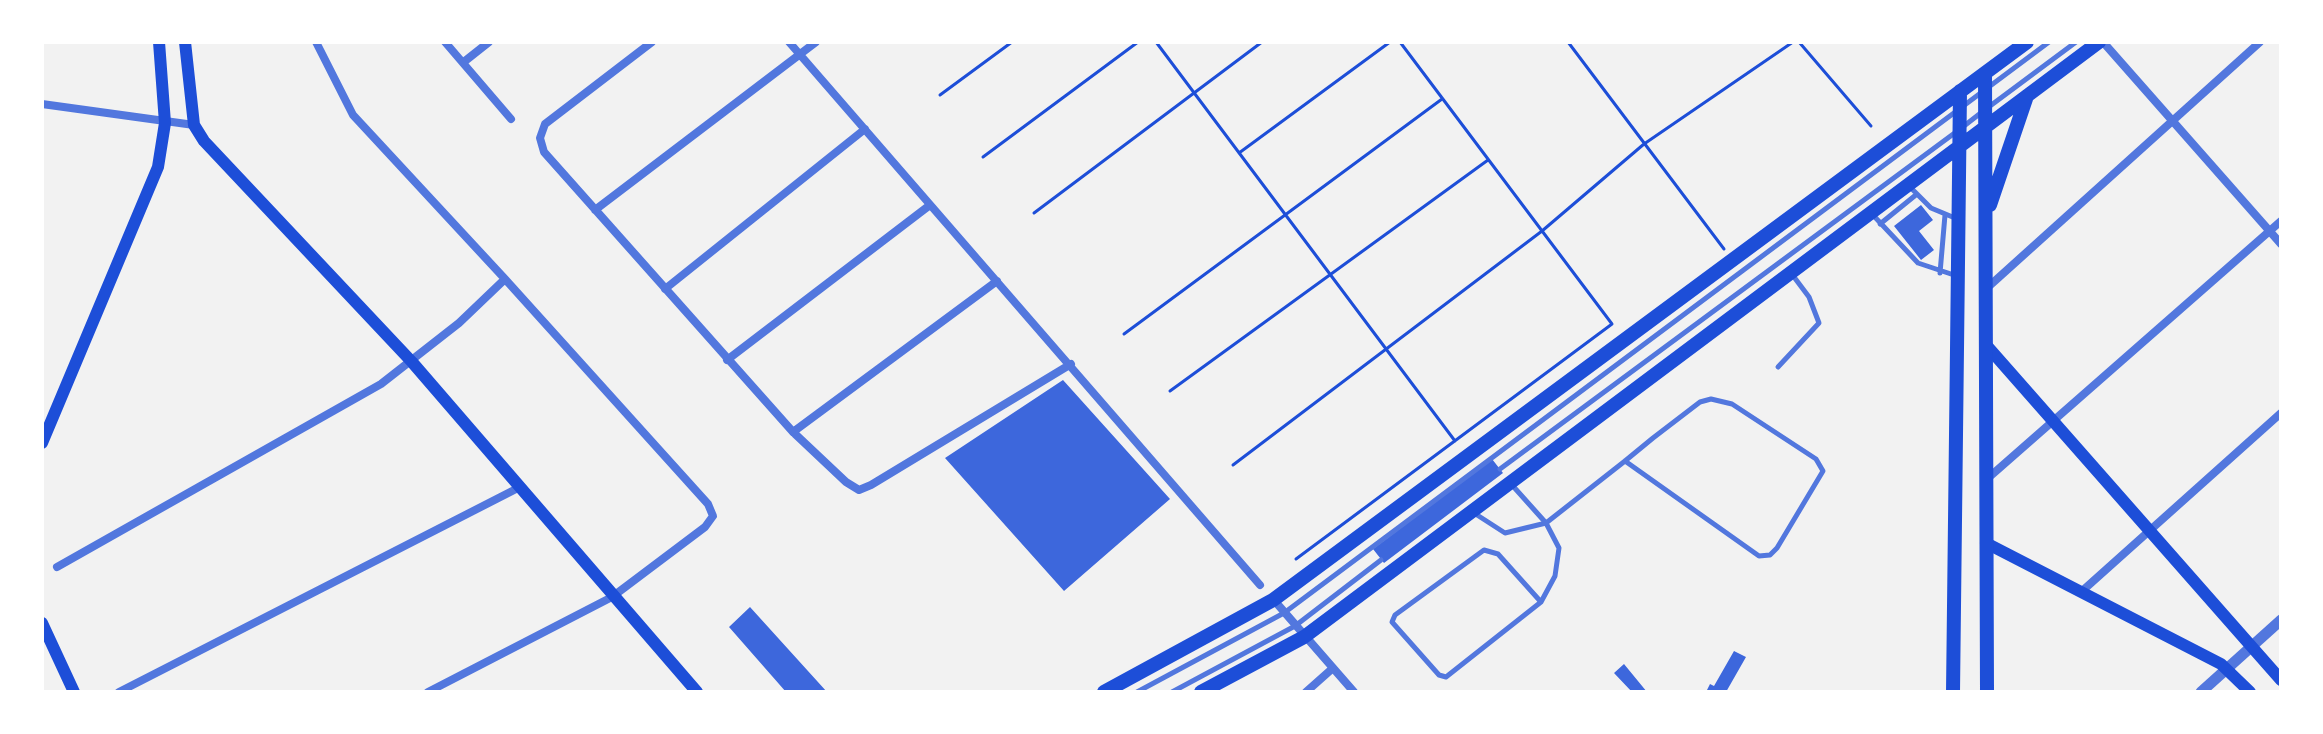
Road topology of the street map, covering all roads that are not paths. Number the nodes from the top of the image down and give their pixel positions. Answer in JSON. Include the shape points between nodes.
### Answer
{"nodes":[{"id":1,"x":159,"y":42,"type":"edge"},
{"id":2,"x":185,"y":42,"type":"edge"},
{"id":3,"x":316,"y":42,"type":"edge"},
{"id":4,"x":445,"y":42,"type":"edge"},
{"id":5,"x":489,"y":42,"type":"edge"},
{"id":6,"x":652,"y":42,"type":"edge"},
{"id":7,"x":789,"y":42,"type":"edge"},
{"id":8,"x":816,"y":42,"type":"edge"},
{"id":9,"x":2027,"y":42,"type":"edge"},
{"id":10,"x":2049,"y":42,"type":"edge"},
{"id":11,"x":2076,"y":42,"type":"edge"},
{"id":12,"x":2101,"y":42,"type":"edge"},
{"id":13,"x":2260,"y":42,"type":"edge"},
{"id":14,"x":800,"y":55,"type":"junction"},
{"id":15,"x":465,"y":61,"type":"junction"},
{"id":16,"x":1985,"y":73,"type":"junction"},
{"id":17,"x":1982,"y":91,"type":"junction"},
{"id":18,"x":2027,"y":96,"type":"junction"},
{"id":19,"x":1962,"y":101,"type":"junction"},
{"id":20,"x":42,"y":104,"type":"edge"},
{"id":21,"x":511,"y":119,"type":"dead end"},
{"id":22,"x":1983,"y":121,"type":"junction"},
{"id":23,"x":2173,"y":121,"type":"junction"},
{"id":24,"x":165,"y":123,"type":"junction"},
{"id":25,"x":194,"y":125,"type":"junction"},
{"id":26,"x":865,"y":129,"type":"junction"},
{"id":27,"x":1962,"y":136,"type":"junction"},
{"id":28,"x":1913,"y":190,"type":"junction"},
{"id":29,"x":930,"y":205,"type":"junction"},
{"id":30,"x":595,"y":210,"type":"junction"},
{"id":31,"x":1952,"y":217,"type":"junction"},
{"id":32,"x":1986,"y":217,"type":"junction"},
{"id":33,"x":1876,"y":218,"type":"junction"},
{"id":34,"x":2281,"y":221,"type":"edge"},
{"id":35,"x":2270,"y":231,"type":"junction"},
{"id":36,"x":2281,"y":244,"type":"edge"},
{"id":37,"x":1791,"y":273,"type":"junction"},
{"id":38,"x":1940,"y":273,"type":"junction"},
{"id":39,"x":1959,"y":275,"type":"junction"},
{"id":40,"x":505,"y":279,"type":"junction"},
{"id":41,"x":997,"y":281,"type":"junction"},
{"id":42,"x":665,"y":289,"type":"junction"},
{"id":43,"x":1987,"y":289,"type":"junction"},
{"id":44,"x":1987,"y":346,"type":"junction"},
{"id":45,"x":727,"y":360,"type":"junction"},
{"id":46,"x":412,"y":362,"type":"junction"},
{"id":47,"x":1071,"y":364,"type":"junction"},
{"id":48,"x":1778,"y":367,"type":"dead end"},
{"id":49,"x":2281,"y":413,"type":"edge"},
{"id":50,"x":2053,"y":420,"type":"junction"},
{"id":51,"x":793,"y":432,"type":"junction"},
{"id":52,"x":42,"y":443,"type":"edge"},
{"id":53,"x":1625,"y":461,"type":"junction"},
{"id":54,"x":1500,"y":469,"type":"dead end"},
{"id":55,"x":1986,"y":479,"type":"junction"},
{"id":56,"x":1510,"y":483,"type":"junction"},
{"id":57,"x":520,"y":487,"type":"junction"},
{"id":58,"x":1471,"y":512,"type":"junction"},
{"id":59,"x":1546,"y":523,"type":"junction"},
{"id":60,"x":2150,"y":529,"type":"junction"},
{"id":61,"x":1986,"y":543,"type":"junction"},
{"id":62,"x":1381,"y":560,"type":"dead end"},
{"id":63,"x":57,"y":567,"type":"dead end"},
{"id":64,"x":1260,"y":585,"type":"dead end"},
{"id":65,"x":2081,"y":592,"type":"junction"},
{"id":66,"x":612,"y":597,"type":"junction"},
{"id":67,"x":1272,"y":599,"type":"junction"},
{"id":68,"x":1541,"y":602,"type":"junction"},
{"id":69,"x":1284,"y":613,"type":"junction"},
{"id":70,"x":2281,"y":620,"type":"edge"},
{"id":71,"x":42,"y":623,"type":"edge"},
{"id":72,"x":1300,"y":631,"type":"junction"},
{"id":73,"x":2252,"y":646,"type":"junction"},
{"id":74,"x":2227,"y":667,"type":"junction"},
{"id":75,"x":1333,"y":668,"type":"junction"},
{"id":76,"x":2281,"y":680,"type":"edge"},
{"id":77,"x":74,"y":692,"type":"edge"},
{"id":78,"x":119,"y":692,"type":"edge"},
{"id":79,"x":428,"y":692,"type":"edge"},
{"id":80,"x":697,"y":692,"type":"edge"},
{"id":81,"x":1104,"y":692,"type":"edge"},
{"id":82,"x":1137,"y":692,"type":"edge"},
{"id":83,"x":1172,"y":692,"type":"edge"},
{"id":84,"x":1201,"y":692,"type":"edge"},
{"id":85,"x":1306,"y":692,"type":"edge"},
{"id":86,"x":1354,"y":692,"type":"edge"},
{"id":87,"x":1953,"y":692,"type":"edge"},
{"id":88,"x":1960,"y":692,"type":"edge"},
{"id":89,"x":1980,"y":692,"type":"edge"},
{"id":90,"x":1987,"y":692,"type":"edge"},
{"id":91,"x":2201,"y":692,"type":"edge"},
{"id":92,"x":2250,"y":692,"type":"edge"}],
"edges":[{"from":1,"to":24,"type":"main road"},
{"from":2,"to":25,"type":"main road"},
{"from":3,"to":40,"type":"street","via":[[353,115]]},
{"from":4,"to":15,"type":"street"},
{"from":5,"to":15,"type":"street"},
{"from":6,"to":30,"type":"street","via":[[545,124],[540,138],[544,152]]},
{"from":7,"to":14,"type":"street"},
{"from":8,"to":14,"type":"street"},
{"from":9,"to":16,"type":"main road"},
{"from":10,"to":17,"type":"lane"},
{"from":11,"to":22,"type":"lane"},
{"from":12,"to":18,"type":"main road"},
{"from":12,"to":23,"type":"street"},
{"from":13,"to":23,"type":"street"},
{"from":14,"to":26,"type":"street"},
{"from":14,"to":30,"type":"street"},
{"from":15,"to":21,"type":"street"},
{"from":16,"to":17,"type":"main road"},
{"from":16,"to":19,"type":"main road"},
{"from":17,"to":19,"type":"lane"},
{"from":17,"to":22,"type":"main road"},
{"from":18,"to":22,"type":"main road"},
{"from":18,"to":32,"type":"main road"},
{"from":19,"to":27,"type":"main road"},
{"from":19,"to":67,"type":"main road"},
{"from":19,"to":69,"type":"lane"},
{"from":20,"to":24,"type":"street"},
{"from":22,"to":27,"type":"main road"},
{"from":22,"to":32,"type":"main road"},
{"from":22,"to":89,"type":"lane"},
{"from":23,"to":35,"type":"street"},
{"from":23,"to":43,"type":"street"},
{"from":24,"to":25,"type":"street"},
{"from":24,"to":52,"type":"main road","via":[[158,167]]},
{"from":25,"to":46,"type":"main road"},
{"from":26,"to":29,"type":"street"},
{"from":26,"to":42,"type":"street"},
{"from":27,"to":28,"type":"main road"},
{"from":27,"to":31,"type":"main road"},
{"from":27,"to":54,"type":"lane"},
{"from":27,"to":88,"type":"lane"},
{"from":28,"to":31,"type":"lane","via":[[1931,208]]},
{"from":28,"to":33,"type":"main road"},
{"from":29,"to":41,"type":"street"},
{"from":29,"to":45,"type":"street"},
{"from":30,"to":42,"type":"street"},
{"from":31,"to":38,"type":"lane"},
{"from":31,"to":39,"type":"main road"},
{"from":32,"to":43,"type":"main road"},
{"from":33,"to":37,"type":"main road"},
{"from":33,"to":38,"type":"lane","via":[[1918,263]]},
{"from":34,"to":35,"type":"street"},
{"from":35,"to":36,"type":"street"},
{"from":35,"to":50,"type":"street"},
{"from":37,"to":48,"type":"lane","via":[[1819,323]]},
{"from":37,"to":56,"type":"main road"},
{"from":38,"to":39,"type":"lane"},
{"from":39,"to":87,"type":"main road"},
{"from":40,"to":46,"type":"street"},
{"from":40,"to":66,"type":"street","via":[[708,504],[713,516]]},
{"from":41,"to":47,"type":"street"},
{"from":41,"to":51,"type":"street"},
{"from":42,"to":45,"type":"street"},
{"from":43,"to":44,"type":"main road"},
{"from":44,"to":50,"type":"main road"},
{"from":44,"to":55,"type":"main road"},
{"from":45,"to":51,"type":"street"},
{"from":46,"to":57,"type":"main road"},
{"from":46,"to":63,"type":"street"},
{"from":47,"to":51,"type":"street","via":[[859,490]]},
{"from":47,"to":64,"type":"street"},
{"from":49,"to":60,"type":"street"},
{"from":50,"to":55,"type":"street"},
{"from":50,"to":60,"type":"main road"},
{"from":53,"to":53,"type":"lane","via":[[1711,399],[1732,404],[1816,459],[1823,471],[1787,534],[1770,555],[1759,556]]},
{"from":53,"to":59,"type":"lane"},
{"from":55,"to":61,"type":"main road"},
{"from":56,"to":58,"type":"main road"},
{"from":56,"to":59,"type":"lane"},
{"from":57,"to":66,"type":"main road"},
{"from":57,"to":78,"type":"street"},
{"from":58,"to":59,"type":"lane","via":[[1505,533]]},
{"from":58,"to":72,"type":"main road"},
{"from":59,"to":68,"type":"lane","via":[[1556,538],[1558,560]]},
{"from":60,"to":65,"type":"street"},
{"from":60,"to":73,"type":"main road"},
{"from":61,"to":65,"type":"main road"},
{"from":61,"to":90,"type":"main road"},
{"from":62,"to":72,"type":"lane"},
{"from":65,"to":74,"type":"main road"},
{"from":66,"to":79,"type":"street"},
{"from":66,"to":80,"type":"main road"},
{"from":67,"to":69,"type":"street"},
{"from":67,"to":81,"type":"main road"},
{"from":68,"to":68,"type":"lane","via":[[1446,677],[1392,622],[1484,550],[1498,554]]},
{"from":69,"to":72,"type":"street"},
{"from":69,"to":82,"type":"lane"},
{"from":70,"to":73,"type":"street"},
{"from":71,"to":77,"type":"main road"},
{"from":72,"to":75,"type":"street"},
{"from":72,"to":83,"type":"lane"},
{"from":72,"to":84,"type":"main road"},
{"from":73,"to":74,"type":"street"},
{"from":73,"to":76,"type":"main road"},
{"from":74,"to":91,"type":"street"},
{"from":74,"to":92,"type":"main road"},
{"from":75,"to":85,"type":"street"},
{"from":75,"to":86,"type":"street"}]}
